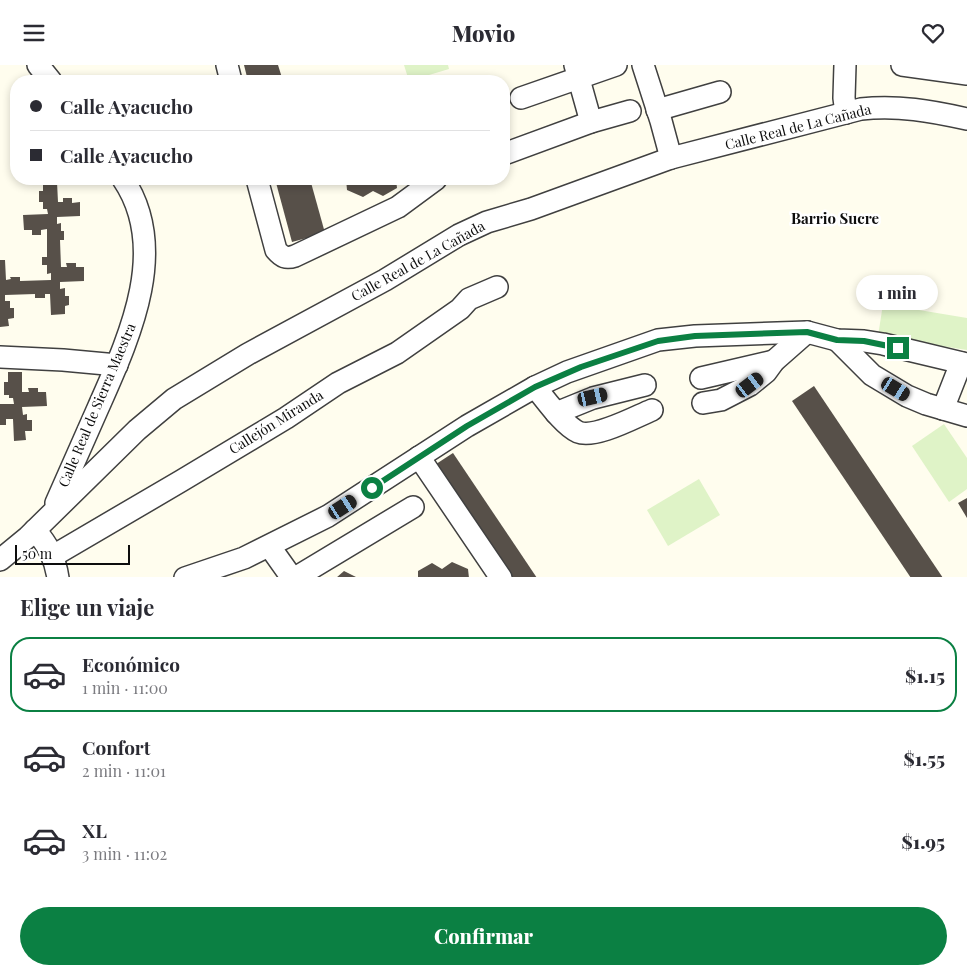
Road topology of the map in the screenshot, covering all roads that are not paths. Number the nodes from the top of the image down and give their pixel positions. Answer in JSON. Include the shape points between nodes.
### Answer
{"nodes":[{"id":1,"x":38,"y":65,"type":"edge"},
{"id":2,"x":616,"y":65,"type":"edge"},
{"id":3,"x":643,"y":65,"type":"edge"},
{"id":4,"x":845,"y":65,"type":"edge"},
{"id":5,"x":902,"y":65,"type":"edge"},
{"id":6,"x":576,"y":71,"type":"edge"},
{"id":7,"x":967,"y":74,"type":"edge"},
{"id":8,"x":46,"y":75,"type":"edge"},
{"id":9,"x":720,"y":92,"type":"dead end"},
{"id":10,"x":521,"y":98,"type":"dead end"},
{"id":11,"x":657,"y":110,"type":"junction"},
{"id":12,"x":630,"y":111,"type":"dead end"},
{"id":13,"x":846,"y":113,"type":"junction"},
{"id":14,"x":967,"y":119,"type":"edge"},
{"id":15,"x":592,"y":122,"type":"junction"},
{"id":16,"x":510,"y":152,"type":"edge"},
{"id":17,"x":671,"y":158,"type":"junction"},
{"id":18,"x":126,"y":185,"type":"edge"},
{"id":19,"x":259,"y":185,"type":"edge"},
{"id":20,"x":428,"y":185,"type":"edge"},
{"id":21,"x":497,"y":287,"type":"dead end"},
{"id":22,"x":807,"y":332,"type":"junction"},
{"id":23,"x":837,"y":340,"type":"junction"},
{"id":24,"x":0,"y":357,"type":"edge"},
{"id":25,"x":774,"y":361,"type":"junction"},
{"id":26,"x":964,"y":363,"type":"edge"},
{"id":27,"x":117,"y":365,"type":"junction"},
{"id":28,"x":701,"y":378,"type":"dead end"},
{"id":29,"x":645,"y":385,"type":"dead end"},
{"id":30,"x":535,"y":387,"type":"junction"},
{"id":31,"x":703,"y":403,"type":"dead end"},
{"id":32,"x":943,"y":409,"type":"junction"},
{"id":33,"x":652,"y":410,"type":"dead end"},
{"id":34,"x":556,"y":413,"type":"junction"},
{"id":35,"x":967,"y":417,"type":"edge"},
{"id":36,"x":419,"y":457,"type":"junction"},
{"id":37,"x":413,"y":507,"type":"dead end"},
{"id":38,"x":50,"y":515,"type":"junction"},
{"id":39,"x":35,"y":530,"type":"junction"},
{"id":40,"x":270,"y":547,"type":"junction"},
{"id":41,"x":53,"y":556,"type":"junction"},
{"id":42,"x":0,"y":560,"type":"edge"},
{"id":43,"x":58,"y":577,"type":"edge"},
{"id":44,"x":187,"y":577,"type":"edge"},
{"id":45,"x":294,"y":577,"type":"edge"},
{"id":46,"x":502,"y":577,"type":"edge"}],
"edges":[{"from":1,"to":8,"type":"street"},
{"from":2,"to":6,"type":"street"},
{"from":3,"to":11,"type":"street"},
{"from":4,"to":13,"type":"street"},
{"from":5,"to":7,"type":"street"},
{"from":6,"to":10,"type":"street"},
{"from":6,"to":15,"type":"street"},
{"from":9,"to":11,"type":"street"},
{"from":11,"to":17,"type":"street"},
{"from":12,"to":15,"type":"street"},
{"from":13,"to":14,"type":"street","name":"Calle Real de La Cañada","via":[[903,107]]},
{"from":13,"to":17,"type":"street","name":"Calle Real de La Cañada"},
{"from":15,"to":16,"type":"street"},
{"from":17,"to":38,"type":"street","name":"Calle Real de La Cañada","via":[[486,222],[241,358],[174,399],[137,430]]},
{"from":18,"to":27,"type":"street","name":"Calle Real de Sierra Maestra","via":[[139,215],[144,257],[138,301]]},
{"from":19,"to":20,"type":"street","via":[[276,250],[288,258],[398,207]]},
{"from":21,"to":41,"type":"street","name":"Callejón Miranda","via":[[468,299],[460,309],[397,353],[338,383],[286,418]]},
{"from":22,"to":23,"type":"street"},
{"from":22,"to":25,"type":"street"},
{"from":22,"to":30,"type":"street","via":[[695,336],[658,341],[575,369]]},
{"from":23,"to":26,"type":"street","via":[[883,344]]},
{"from":23,"to":32,"type":"street","via":[[872,375],[907,396]]},
{"from":24,"to":27,"type":"street"},
{"from":25,"to":28,"type":"street"},
{"from":25,"to":31,"type":"street","via":[[750,385],[721,400]]},
{"from":26,"to":32,"type":"street"},
{"from":27,"to":38,"type":"street","name":"Calle Real de Sierra Maestra"},
{"from":29,"to":34,"type":"street","via":[[593,397]]},
{"from":30,"to":34,"type":"street"},
{"from":30,"to":36,"type":"street"},
{"from":32,"to":35,"type":"street"},
{"from":33,"to":34,"type":"street","via":[[600,431],[585,433],[577,431]]},
{"from":36,"to":40,"type":"street","via":[[328,516]]},
{"from":36,"to":46,"type":"street"},
{"from":37,"to":45,"type":"street"},
{"from":38,"to":39,"type":"street","name":"Calle Real de La Cañada"},
{"from":39,"to":41,"type":"street"},
{"from":39,"to":42,"type":"street","name":"Calle Real de La Cañada"},
{"from":40,"to":44,"type":"street"},
{"from":40,"to":45,"type":"street"},
{"from":41,"to":43,"type":"street"}]}
